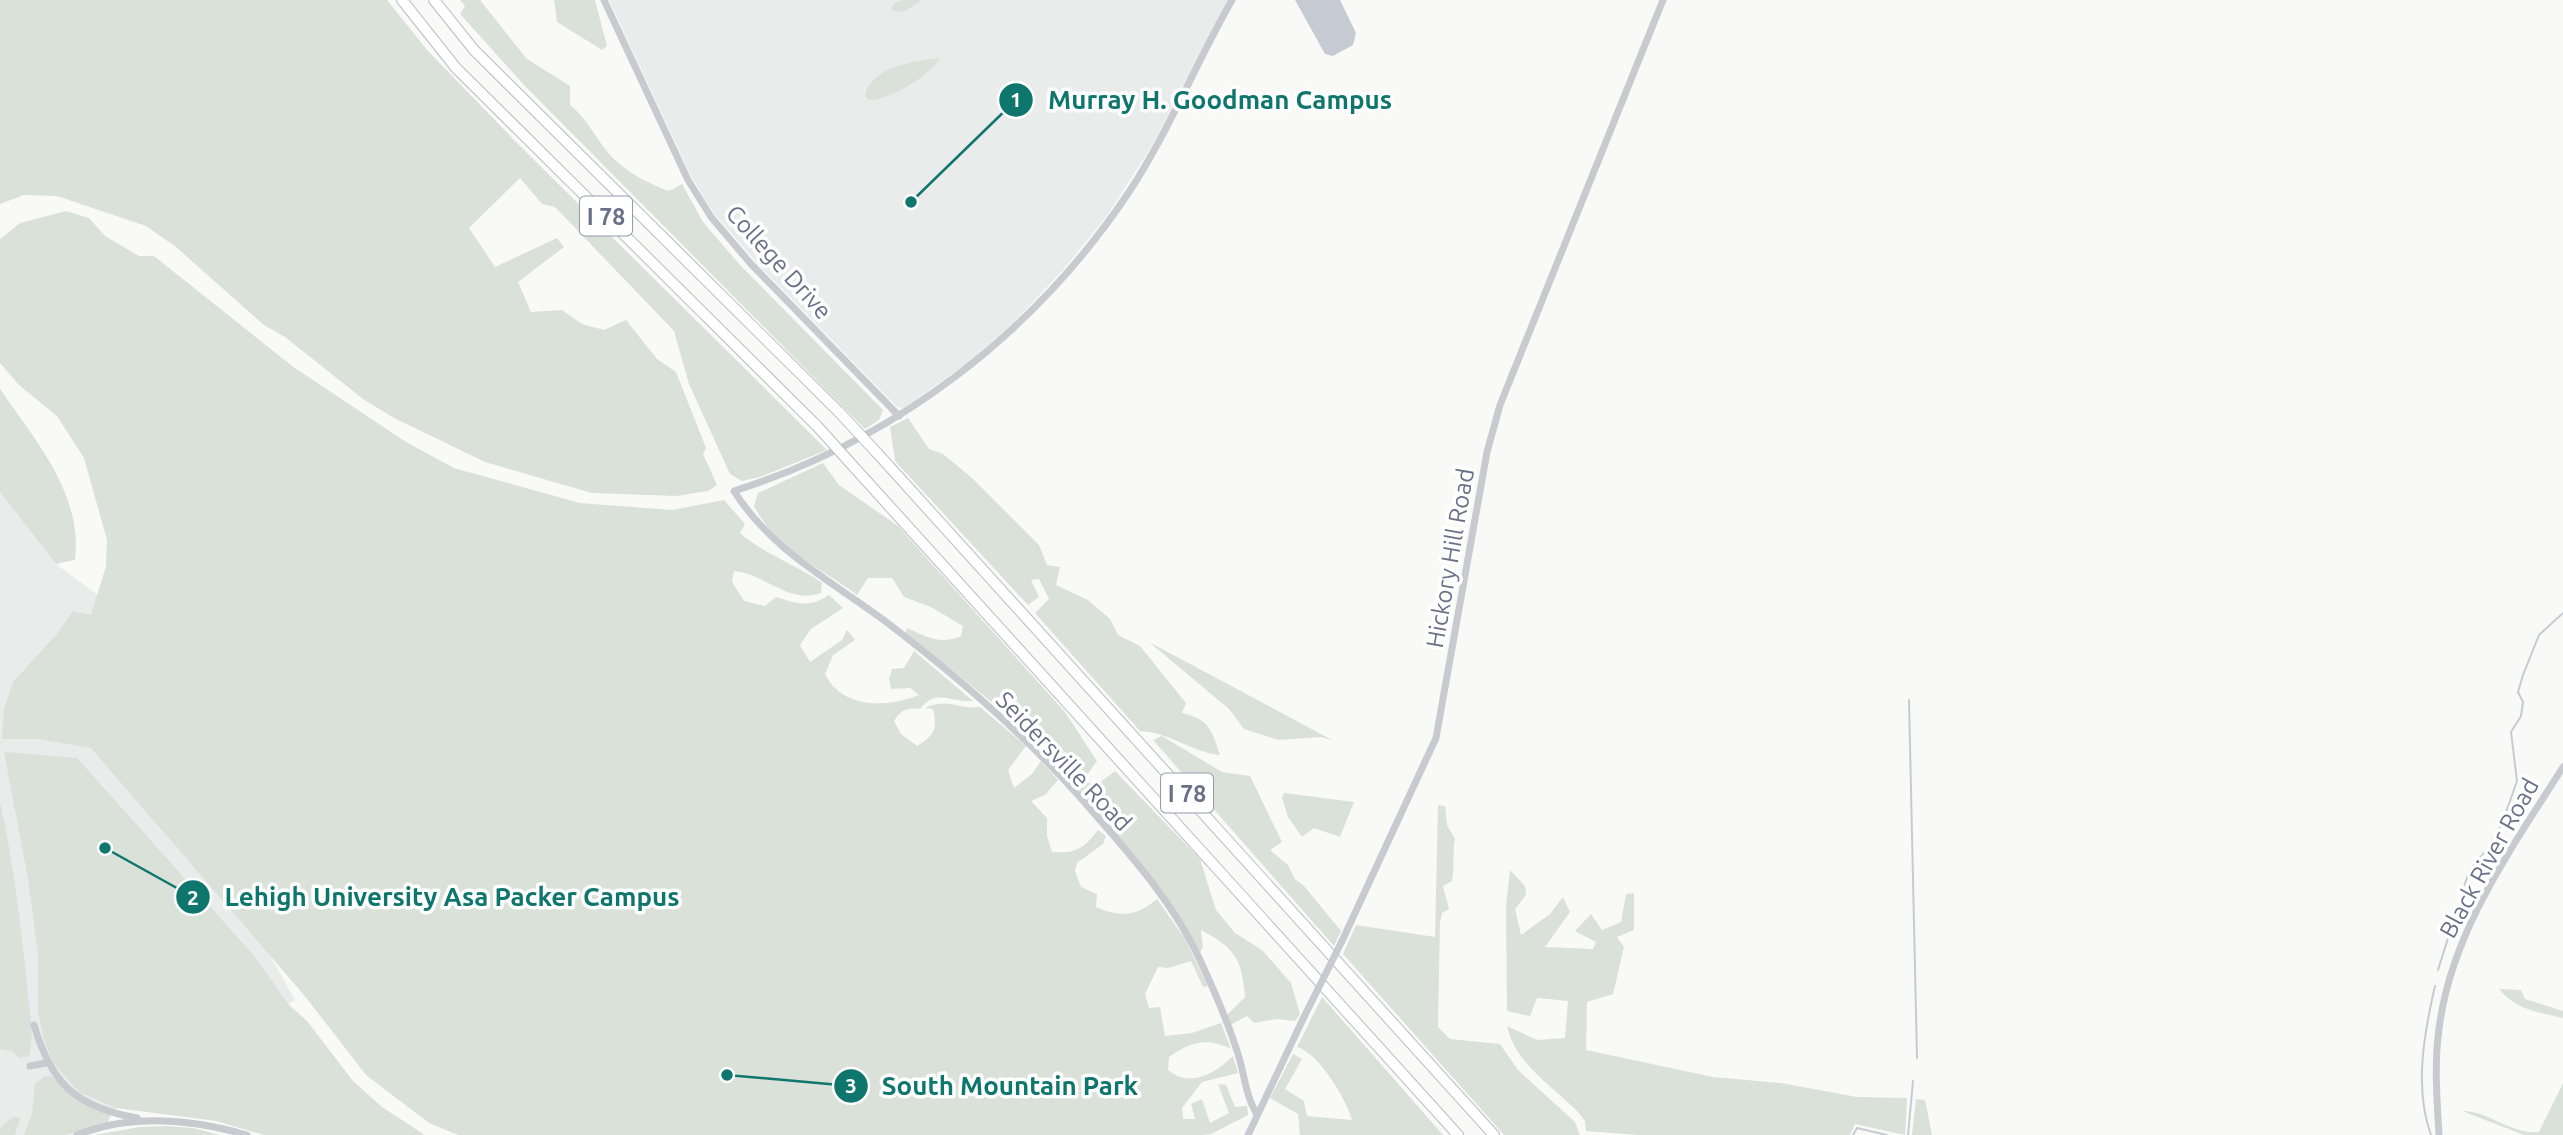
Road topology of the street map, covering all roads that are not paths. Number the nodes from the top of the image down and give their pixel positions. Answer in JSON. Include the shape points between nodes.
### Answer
{"nodes":[{"id":1,"x":402,"y":0,"type":"edge"},
{"id":2,"x":434,"y":0,"type":"edge"},
{"id":3,"x":604,"y":0,"type":"edge"},
{"id":4,"x":1232,"y":0,"type":"edge"},
{"id":5,"x":1663,"y":0,"type":"edge"},
{"id":6,"x":899,"y":416,"type":"junction"},
{"id":7,"x":2563,"y":767,"type":"edge"},
{"id":8,"x":34,"y":1025,"type":"dead end"},
{"id":9,"x":46,"y":1063,"type":"junction"},
{"id":10,"x":30,"y":1066,"type":"dead end"},
{"id":11,"x":1257,"y":1114,"type":"junction"},
{"id":12,"x":146,"y":1120,"type":"junction"},
{"id":13,"x":77,"y":1135,"type":"edge"},
{"id":14,"x":247,"y":1135,"type":"edge"},
{"id":15,"x":1248,"y":1135,"type":"edge"},
{"id":16,"x":1458,"y":1135,"type":"edge"},
{"id":17,"x":1494,"y":1135,"type":"edge"},
{"id":18,"x":2440,"y":1135,"type":"edge"}],
"edges":[{"from":1,"to":16,"type":"highway","number":"I 78","bridge":true,"via":[[456,68],[817,426]]},
{"from":2,"to":17,"type":"highway","number":"I 78","bridge":true,"via":[[474,50],[839,412]]},
{"from":3,"to":6,"type":"street","name":"College Drive","via":[[688,180],[711,217]]},
{"from":4,"to":6,"type":"street","via":[[1142,169],[1074,265],[997,344]]},
{"from":5,"to":11,"type":"street","name":"Hickory Hill Road","bridge":true,"via":[[1497,414],[1434,746]]},
{"from":6,"to":11,"type":"street","name":"Seidersville Road","via":[[823,458],[734,491],[784,551],[891,626],[1018,733],[1143,873],[1173,911],[1200,960]]},
{"from":7,"to":18,"type":"street","name":"Black River Road","via":[[2489,886],[2453,963],[2437,1045]]},
{"from":8,"to":9,"type":"street"},
{"from":9,"to":10,"type":"street"},
{"from":9,"to":12,"type":"street","via":[[63,1085],[90,1104]]},
{"from":11,"to":15,"type":"street"},
{"from":12,"to":13,"type":"street"},
{"from":12,"to":14,"type":"street","via":[[187,1122]]}]}
